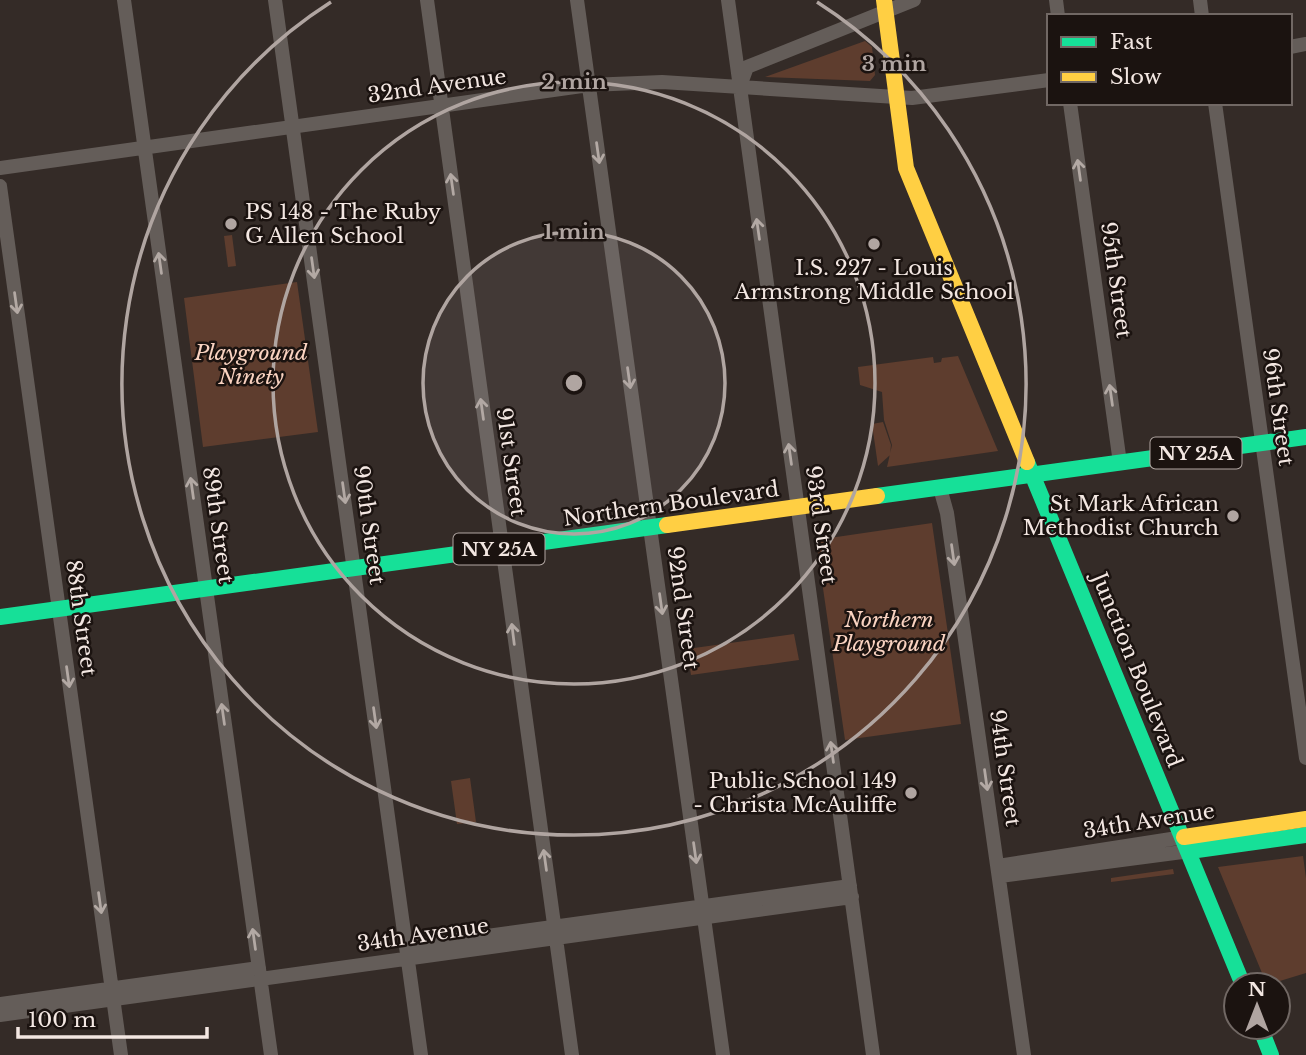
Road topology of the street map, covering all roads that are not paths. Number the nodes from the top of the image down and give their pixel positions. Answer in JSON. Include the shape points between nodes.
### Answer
{"nodes":[{"id":1,"x":124,"y":0,"type":"edge"},
{"id":2,"x":275,"y":0,"type":"edge"},
{"id":3,"x":427,"y":0,"type":"edge"},
{"id":4,"x":577,"y":0,"type":"edge"},
{"id":5,"x":727,"y":0,"type":"edge"},
{"id":6,"x":914,"y":0,"type":"edge"},
{"id":7,"x":885,"y":7,"type":"edge"},
{"id":8,"x":1047,"y":80,"type":"edge"},
{"id":9,"x":589,"y":85,"type":"junction"},
{"id":10,"x":739,"y":87,"type":"junction"},
{"id":11,"x":897,"y":96,"type":"junction"},
{"id":12,"x":1070,"y":105,"type":"edge"},
{"id":13,"x":1215,"y":105,"type":"edge"},
{"id":14,"x":441,"y":107,"type":"junction"},
{"id":15,"x":293,"y":127,"type":"junction"},
{"id":16,"x":145,"y":148,"type":"junction"},
{"id":17,"x":0,"y":168,"type":"edge"},
{"id":18,"x":0,"y":186,"type":"edge"},
{"id":19,"x":1306,"y":437,"type":"edge"},
{"id":20,"x":1261,"y":443,"type":"junction"},
{"id":21,"x":1120,"y":463,"type":"junction"},
{"id":22,"x":1035,"y":475,"type":"junction"},
{"id":23,"x":940,"y":488,"type":"junction"},
{"id":24,"x":797,"y":508,"type":"junction"},
{"id":25,"x":650,"y":528,"type":"junction"},
{"id":26,"x":502,"y":548,"type":"junction"},
{"id":27,"x":354,"y":569,"type":"junction"},
{"id":28,"x":206,"y":589,"type":"junction"},
{"id":29,"x":58,"y":610,"type":"junction"},
{"id":30,"x":0,"y":617,"type":"edge"},
{"id":31,"x":1306,"y":758,"type":"edge"},
{"id":32,"x":1306,"y":819,"type":"edge"},
{"id":33,"x":1306,"y":835,"type":"edge"},
{"id":34,"x":1187,"y":844,"type":"junction"},
{"id":35,"x":999,"y":871,"type":"junction"},
{"id":36,"x":851,"y":892,"type":"junction"},
{"id":37,"x":703,"y":912,"type":"junction"},
{"id":38,"x":555,"y":932,"type":"junction"},
{"id":39,"x":407,"y":953,"type":"junction"},
{"id":40,"x":1237,"y":971,"type":"edge"},
{"id":41,"x":259,"y":973,"type":"junction"},
{"id":42,"x":112,"y":993,"type":"junction"},
{"id":43,"x":0,"y":1004,"type":"edge"},
{"id":44,"x":0,"y":1015,"type":"edge"},
{"id":45,"x":121,"y":1055,"type":"edge"},
{"id":46,"x":271,"y":1055,"type":"edge"},
{"id":47,"x":421,"y":1055,"type":"edge"},
{"id":48,"x":572,"y":1055,"type":"edge"},
{"id":49,"x":723,"y":1055,"type":"edge"},
{"id":50,"x":873,"y":1055,"type":"edge"},
{"id":51,"x":1024,"y":1055,"type":"edge"}],
"edges":[{"from":1,"to":16,"type":"street","name":"89th Street"},
{"from":2,"to":15,"type":"street","name":"90th Street"},
{"from":3,"to":14,"type":"street","name":"91st Street"},
{"from":4,"to":9,"type":"street","name":"92nd Street"},
{"from":5,"to":10,"type":"street","name":"93rd Street"},
{"from":6,"to":7,"type":"street"},
{"from":7,"to":10,"type":"street","via":[[747,67]]},
{"from":7,"to":11,"type":"main road"},
{"from":8,"to":11,"type":"street","name":"32nd Avenue","via":[[960,93]]},
{"from":9,"to":10,"type":"street","name":"32nd Avenue","via":[[650,81]]},
{"from":9,"to":14,"type":"street","name":"32nd Avenue"},
{"from":9,"to":25,"type":"street","name":"92nd Street","one_way":true},
{"from":10,"to":11,"type":"street","name":"32nd Avenue"},
{"from":24,"to":10,"type":"street","name":"93rd Street","one_way":true},
{"from":11,"to":22,"type":"main road","name":"Junction Boulevard","via":[[906,168]]},
{"from":21,"to":12,"type":"street","name":"95th Street","one_way":true},
{"from":13,"to":20,"type":"street","name":"96th Street"},
{"from":14,"to":15,"type":"street","name":"32nd Avenue"},
{"from":26,"to":14,"type":"street","name":"91st Street","one_way":true},
{"from":15,"to":16,"type":"street","name":"32nd Avenue"},
{"from":15,"to":27,"type":"street","name":"90th Street","one_way":true},
{"from":16,"to":17,"type":"street","name":"32nd Avenue"},
{"from":28,"to":16,"type":"street","name":"89th Street","one_way":true},
{"from":18,"to":29,"type":"street","name":"88th Street","one_way":true},
{"from":19,"to":20,"type":"main road","name":"Northern Boulevard","number":"NY 25A"},
{"from":20,"to":21,"type":"main road","name":"Northern Boulevard","number":"NY 25A"},
{"from":20,"to":31,"type":"street","name":"96th Street"},
{"from":21,"to":22,"type":"main road","name":"Northern Boulevard","number":"NY 25A"},
{"from":22,"to":23,"type":"main road","name":"Northern Boulevard","number":"NY 25A"},
{"from":22,"to":34,"type":"main road","name":"Junction Boulevard"},
{"from":23,"to":24,"type":"main road","name":"Northern Boulevard","number":"NY 25A"},
{"from":23,"to":35,"type":"street","name":"94th Street","one_way":true},
{"from":24,"to":25,"type":"main road","name":"Northern Boulevard","number":"NY 25A"},
{"from":36,"to":24,"type":"street","name":"93rd Street","one_way":true},
{"from":25,"to":26,"type":"main road","name":"Northern Boulevard","number":"NY 25A"},
{"from":25,"to":37,"type":"street","name":"92nd Street","one_way":true},
{"from":26,"to":27,"type":"main road","name":"Northern Boulevard","number":"NY 25A"},
{"from":38,"to":26,"type":"street","name":"91st Street","one_way":true},
{"from":27,"to":28,"type":"main road","name":"Northern Boulevard","number":"NY 25A"},
{"from":27,"to":39,"type":"street","name":"90th Street","one_way":true},
{"from":28,"to":29,"type":"main road","name":"Northern Boulevard","number":"NY 25A"},
{"from":41,"to":28,"type":"street","name":"89th Street","one_way":true},
{"from":29,"to":30,"type":"main road","name":"Northern Boulevard","number":"NY 25A"},
{"from":29,"to":42,"type":"street","name":"88th Street","one_way":true},
{"from":32,"to":34,"type":"main road","name":"34th Avenue"},
{"from":33,"to":34,"type":"main road","name":"34th Avenue"},
{"from":34,"to":35,"type":"street","name":"34th Avenue"},
{"from":34,"to":40,"type":"main road","name":"Junction Boulevard"},
{"from":35,"to":51,"type":"street","name":"94th Street"},
{"from":36,"to":37,"type":"street","name":"34th Avenue"},
{"from":36,"to":50,"type":"street","name":"93rd Street"},
{"from":37,"to":38,"type":"street","name":"34th Avenue"},
{"from":37,"to":49,"type":"street","name":"92nd Street"},
{"from":38,"to":39,"type":"street","name":"34th Avenue"},
{"from":38,"to":48,"type":"street","name":"91st Street"},
{"from":39,"to":41,"type":"street","name":"34th Avenue"},
{"from":39,"to":47,"type":"street","name":"90th Street"},
{"from":41,"to":42,"type":"street","name":"34th Avenue"},
{"from":41,"to":46,"type":"street","name":"89th Street"},
{"from":42,"to":43,"type":"street","name":"34th Avenue"},
{"from":42,"to":44,"type":"street","name":"34th Avenue"},
{"from":42,"to":45,"type":"street","name":"88th Street"}]}
